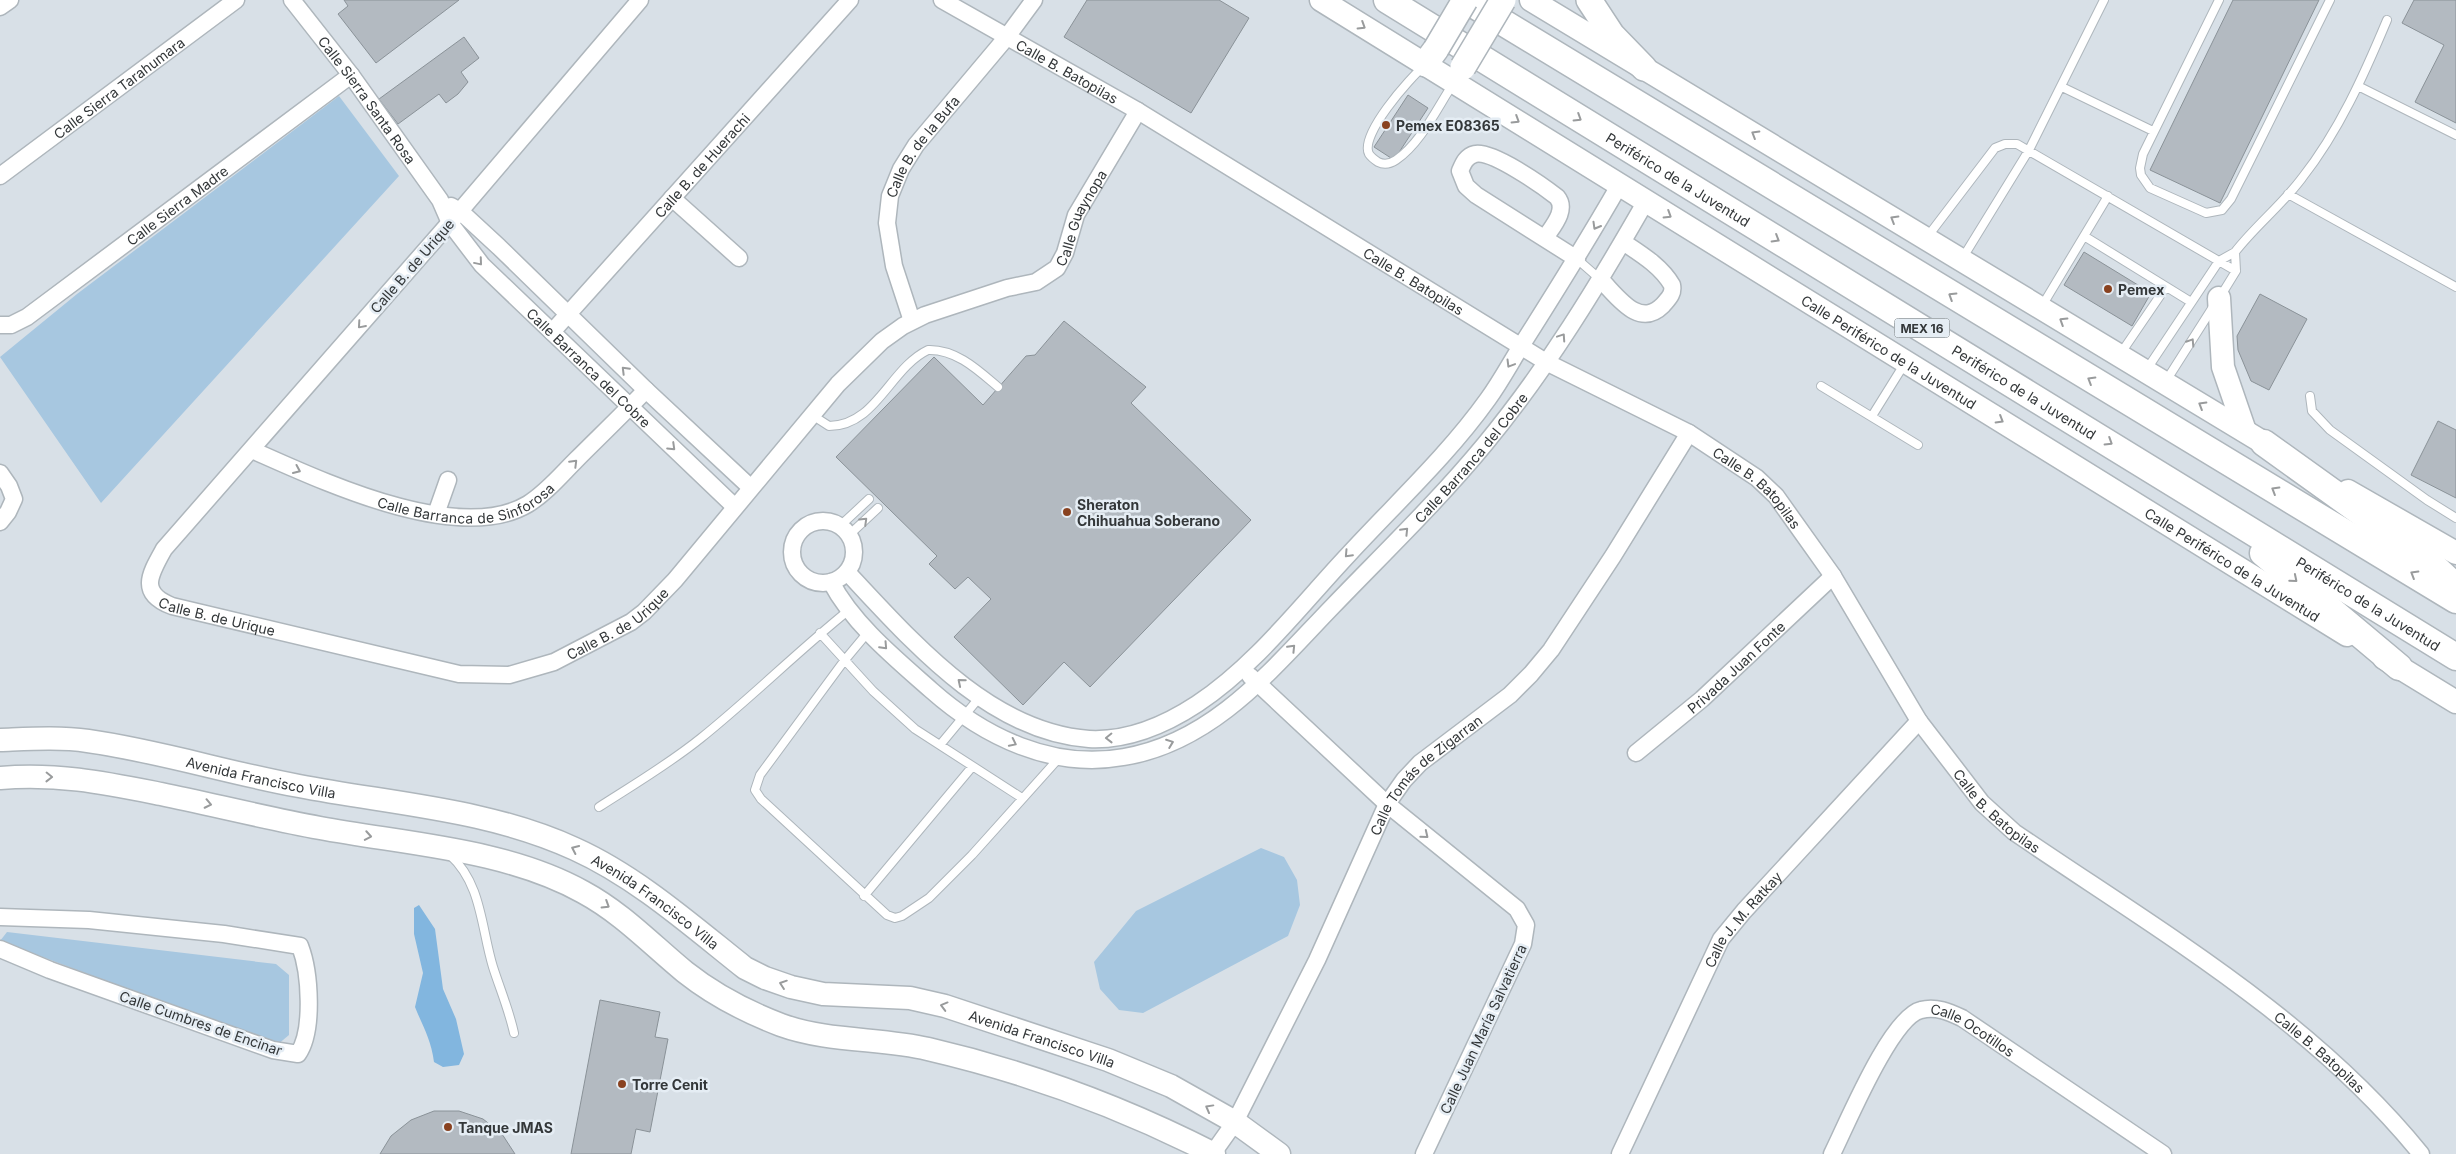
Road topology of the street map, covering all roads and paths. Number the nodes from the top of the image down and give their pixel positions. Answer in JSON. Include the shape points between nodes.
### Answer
{"nodes":[{"id":1,"x":10,"y":0,"type":"edge"},
{"id":2,"x":236,"y":0,"type":"edge"},
{"id":3,"x":292,"y":0,"type":"edge"},
{"id":4,"x":640,"y":0,"type":"edge"},
{"id":5,"x":850,"y":0,"type":"edge"},
{"id":6,"x":942,"y":0,"type":"edge"},
{"id":7,"x":1034,"y":0,"type":"edge"},
{"id":8,"x":1321,"y":0,"type":"edge"},
{"id":9,"x":1387,"y":0,"type":"edge"},
{"id":10,"x":1466,"y":0,"type":"edge"},
{"id":11,"x":1503,"y":0,"type":"edge"},
{"id":12,"x":1531,"y":0,"type":"edge"},
{"id":13,"x":1589,"y":0,"type":"edge"},
{"id":14,"x":2104,"y":0,"type":"edge"},
{"id":15,"x":2219,"y":0,"type":"edge"},
{"id":16,"x":2330,"y":0,"type":"edge"},
{"id":17,"x":0,"y":7,"type":"edge"},
{"id":18,"x":2387,"y":20,"type":"dead end"},
{"id":19,"x":1006,"y":38,"type":"junction"},
{"id":20,"x":1431,"y":57,"type":"junction"},
{"id":21,"x":1644,"y":68,"type":"junction"},
{"id":22,"x":1459,"y":74,"type":"junction"},
{"id":23,"x":351,"y":75,"type":"junction"},
{"id":24,"x":2358,"y":86,"type":"junction"},
{"id":25,"x":2062,"y":87,"type":"junction"},
{"id":26,"x":1138,"y":111,"type":"junction"},
{"id":27,"x":2153,"y":131,"type":"junction"},
{"id":28,"x":2456,"y":135,"type":"edge"},
{"id":29,"x":2029,"y":150,"type":"junction"},
{"id":30,"x":0,"y":176,"type":"edge"},
{"id":31,"x":1620,"y":184,"type":"junction"},
{"id":32,"x":2288,"y":194,"type":"junction"},
{"id":33,"x":2108,"y":196,"type":"junction"},
{"id":34,"x":672,"y":198,"type":"junction"},
{"id":35,"x":1646,"y":201,"type":"junction"},
{"id":36,"x":455,"y":217,"type":"junction"},
{"id":37,"x":2084,"y":236,"type":"junction"},
{"id":38,"x":1545,"y":238,"type":"junction"},
{"id":39,"x":1926,"y":238,"type":"junction"},
{"id":40,"x":1623,"y":242,"type":"junction"},
{"id":41,"x":2235,"y":252,"type":"junction"},
{"id":42,"x":739,"y":258,"type":"dead end"},
{"id":43,"x":1577,"y":259,"type":"junction"},
{"id":44,"x":1962,"y":259,"type":"junction"},
{"id":45,"x":2219,"y":261,"type":"junction"},
{"id":46,"x":2236,"y":271,"type":"junction"},
{"id":47,"x":1601,"y":280,"type":"junction"},
{"id":48,"x":2166,"y":287,"type":"junction"},
{"id":49,"x":2456,"y":287,"type":"edge"},
{"id":50,"x":2219,"y":298,"type":"junction"},
{"id":51,"x":2191,"y":302,"type":"junction"},
{"id":52,"x":2041,"y":307,"type":"junction"},
{"id":53,"x":567,"y":314,"type":"junction"},
{"id":54,"x":912,"y":320,"type":"junction"},
{"id":55,"x":0,"y":325,"type":"edge"},
{"id":56,"x":552,"y":332,"type":"junction"},
{"id":57,"x":1521,"y":346,"type":"junction"},
{"id":58,"x":2119,"y":356,"type":"junction"},
{"id":59,"x":1546,"y":362,"type":"junction"},
{"id":60,"x":1905,"y":362,"type":"junction"},
{"id":61,"x":2145,"y":372,"type":"junction"},
{"id":62,"x":2165,"y":383,"type":"junction"},
{"id":63,"x":1821,"y":386,"type":"dead end"},
{"id":64,"x":998,"y":387,"type":"dead end"},
{"id":65,"x":646,"y":390,"type":"junction"},
{"id":66,"x":2310,"y":396,"type":"dead end"},
{"id":67,"x":630,"y":407,"type":"junction"},
{"id":68,"x":812,"y":415,"type":"junction"},
{"id":69,"x":1872,"y":416,"type":"junction"},
{"id":70,"x":1689,"y":433,"type":"junction"},
{"id":71,"x":2255,"y":437,"type":"junction"},
{"id":72,"x":1918,"y":445,"type":"dead end"},
{"id":73,"x":252,"y":450,"type":"junction"},
{"id":74,"x":1433,"y":466,"type":"junction"},
{"id":75,"x":0,"y":473,"type":"edge"},
{"id":76,"x":448,"y":480,"type":"dead end"},
{"id":77,"x":1452,"y":483,"type":"junction"},
{"id":78,"x":750,"y":487,"type":"junction"},
{"id":79,"x":2190,"y":492,"type":"junction"},
{"id":80,"x":869,"y":499,"type":"dead end"},
{"id":81,"x":734,"y":506,"type":"junction"},
{"id":82,"x":878,"y":508,"type":"dead end"},
{"id":83,"x":436,"y":514,"type":"junction"},
{"id":84,"x":2456,"y":518,"type":"edge"},
{"id":85,"x":0,"y":522,"type":"edge"},
{"id":86,"x":845,"y":530,"type":"junction"},
{"id":87,"x":2456,"y":553,"type":"edge"},
{"id":88,"x":847,"y":572,"type":"junction"},
{"id":89,"x":1833,"y":576,"type":"junction"},
{"id":90,"x":831,"y":582,"type":"junction"},
{"id":91,"x":2456,"y":586,"type":"edge"},
{"id":92,"x":2456,"y":600,"type":"edge"},
{"id":93,"x":849,"y":610,"type":"junction"},
{"id":94,"x":869,"y":631,"type":"junction"},
{"id":95,"x":820,"y":633,"type":"junction"},
{"id":96,"x":2456,"y":656,"type":"edge"},
{"id":97,"x":844,"y":661,"type":"junction"},
{"id":98,"x":2399,"y":667,"type":"junction"},
{"id":99,"x":1242,"y":668,"type":"junction"},
{"id":100,"x":1258,"y":683,"type":"junction"},
{"id":101,"x":979,"y":698,"type":"junction"},
{"id":102,"x":2456,"y":702,"type":"edge"},
{"id":103,"x":964,"y":718,"type":"junction"},
{"id":104,"x":1919,"y":721,"type":"junction"},
{"id":105,"x":1140,"y":732,"type":"junction"},
{"id":106,"x":0,"y":740,"type":"edge"},
{"id":107,"x":940,"y":745,"type":"junction"},
{"id":108,"x":1147,"y":752,"type":"junction"},
{"id":109,"x":1636,"y":753,"type":"dead end"},
{"id":110,"x":1059,"y":758,"type":"junction"},
{"id":111,"x":972,"y":767,"type":"junction"},
{"id":112,"x":0,"y":778,"type":"edge"},
{"id":113,"x":1022,"y":798,"type":"junction"},
{"id":114,"x":1388,"y":804,"type":"junction"},
{"id":115,"x":599,"y":807,"type":"dead end"},
{"id":116,"x":442,"y":849,"type":"junction"},
{"id":117,"x":864,"y":896,"type":"junction"},
{"id":118,"x":0,"y":917,"type":"edge"},
{"id":119,"x":0,"y":949,"type":"edge"},
{"id":120,"x":514,"y":1033,"type":"dead end"},
{"id":121,"x":1236,"y":1122,"type":"junction"},
{"id":122,"x":1214,"y":1154,"type":"edge"},
{"id":123,"x":1279,"y":1154,"type":"edge"},
{"id":124,"x":1424,"y":1154,"type":"edge"},
{"id":125,"x":1620,"y":1154,"type":"edge"},
{"id":126,"x":1832,"y":1154,"type":"edge"},
{"id":127,"x":2163,"y":1154,"type":"edge"},
{"id":128,"x":2421,"y":1154,"type":"edge"}],
"edges":[{"from":1,"to":17,"type":"street"},
{"from":2,"to":30,"type":"street","name":"Calle Sierra Tarahumara"},
{"from":3,"to":23,"type":"street","name":"Calle Sierra Santa Rosa"},
{"from":4,"to":36,"type":"street","name":"Calle B. de Urique"},
{"from":5,"to":34,"type":"street","name":"Calle B. de Huerachi"},
{"from":6,"to":19,"type":"street","name":"Calle B. Batopilas"},
{"from":7,"to":19,"type":"street","name":"Calle B. de la Bufa"},
{"from":8,"to":20,"type":"main road","name":"Calle Periférico de la Juventud","one_way":true},
{"from":9,"to":79,"type":"highway","name":"Periférico de la Juventud","number":"MEX 16","one_way":true},
{"from":10,"to":20,"type":"main road","bridge":true},
{"from":92,"to":10,"type":"highway","one_way":true},
{"from":11,"to":22,"type":"main road","bridge":true},
{"from":12,"to":21,"type":"main road"},
{"from":13,"to":21,"type":"main road","via":[[1612,35]]},
{"from":14,"to":25,"type":"lane"},
{"from":15,"to":27,"type":"lane"},
{"from":16,"to":27,"type":"lane","via":[[2239,183],[2222,210],[2213,213],[2198,210],[2150,188],[2144,182],[2140,168]]},
{"from":18,"to":24,"type":"lane"},
{"from":19,"to":26,"type":"street","name":"Calle B. Batopilas"},
{"from":19,"to":54,"type":"street","name":"Calle B. de la Bufa","via":[[916,145],[890,196],[887,223],[894,266]]},
{"from":20,"to":22,"type":"main road","name":"Calle Periférico de la Juventud"},
{"from":20,"to":22,"type":"lane","via":[[1400,90],[1371,137],[1369,154],[1377,161],[1390,163],[1407,150]]},
{"from":39,"to":21,"type":"main road","one_way":true},
{"from":22,"to":31,"type":"main road","name":"Calle Periférico de la Juventud","one_way":true},
{"from":23,"to":36,"type":"street","name":"Calle Sierra Santa Rosa"},
{"from":23,"to":55,"type":"street","name":"Calle Sierra Madre","via":[[26,316],[11,325]]},
{"from":24,"to":28,"type":"lane"},
{"from":24,"to":32,"type":"lane","via":[[2327,142]]},
{"from":25,"to":27,"type":"lane"},
{"from":25,"to":29,"type":"lane"},
{"from":26,"to":54,"type":"street","name":"Calle Guaynopa","via":[[1076,215],[1057,268],[1036,282],[1007,288]]},
{"from":26,"to":57,"type":"street","name":"Calle B. Batopilas"},
{"from":29,"to":33,"type":"lane"},
{"from":29,"to":39,"type":"lane","via":[[2017,144],[1994,148]]},
{"from":29,"to":44,"type":"lane"},
{"from":31,"to":35,"type":"main road","name":"Calle Periférico de la Juventud"},
{"from":31,"to":43,"type":"street","name":"Calle Barranca del Cobre","one_way":true},
{"from":32,"to":41,"type":"lane"},
{"from":32,"to":49,"type":"lane"},
{"from":33,"to":37,"type":"lane"},
{"from":33,"to":45,"type":"lane"},
{"from":34,"to":42,"type":"street"},
{"from":34,"to":53,"type":"street","name":"Calle B. de Huerachi"},
{"from":35,"to":40,"type":"street","name":"Calle Barranca del Cobre"},
{"from":35,"to":60,"type":"main road","name":"Calle Periférico de la Juventud","one_way":true},
{"from":36,"to":53,"type":"street","name":"Calle Barranca del Cobre"},
{"from":36,"to":56,"type":"street","name":"Calle Barranca del Cobre","one_way":true,"via":[[482,265]]},
{"from":36,"to":73,"type":"street","name":"Calle B. de Urique","one_way":true},
{"from":37,"to":48,"type":"lane"},
{"from":37,"to":52,"type":"lane"},
{"from":38,"to":38,"type":"street","via":[[1561,211],[1557,197],[1487,156],[1473,154],[1467,158],[1460,171],[1466,186]]},
{"from":38,"to":43,"type":"street"},
{"from":39,"to":44,"type":"main road"},
{"from":40,"to":47,"type":"street","name":"Calle Barranca del Cobre"},
{"from":40,"to":47,"type":"street","via":[[1665,275],[1672,285],[1670,297],[1656,311],[1642,314],[1624,303]]},
{"from":41,"to":45,"type":"lane"},
{"from":41,"to":46,"type":"lane"},
{"from":43,"to":47,"type":"lane"},
{"from":43,"to":57,"type":"street","name":"Calle Barranca del Cobre"},
{"from":44,"to":52,"type":"main road"},
{"from":45,"to":46,"type":"lane"},
{"from":45,"to":51,"type":"lane"},
{"from":46,"to":50,"type":"lane"},
{"from":59,"to":47,"type":"street","name":"Calle Barranca del Cobre","one_way":true},
{"from":48,"to":51,"type":"lane"},
{"from":48,"to":58,"type":"lane"},
{"from":62,"to":50,"type":"lane","one_way":true},
{"from":50,"to":71,"type":"main road","via":[[2222,367]]},
{"from":51,"to":61,"type":"lane"},
{"from":58,"to":52,"type":"main road","one_way":true},
{"from":53,"to":56,"type":"street","name":"Calle B. de Huerachi"},
{"from":65,"to":53,"type":"street","name":"Calle Barranca del Cobre","one_way":true},
{"from":54,"to":68,"type":"street","name":"Calle B. de Urique","via":[[865,357]]},
{"from":56,"to":67,"type":"street","name":"Calle Barranca del Cobre"},
{"from":57,"to":59,"type":"street","name":"Calle B. Batopilas"},
{"from":57,"to":74,"type":"street","name":"Calle Barranca del Cobre","one_way":true,"via":[[1487,401]]},
{"from":58,"to":61,"type":"main road"},
{"from":59,"to":70,"type":"street","name":"Calle B. Batopilas"},
{"from":59,"to":77,"type":"street","name":"Calle Barranca del Cobre","via":[[1488,441]]},
{"from":60,"to":69,"type":"lane"},
{"from":60,"to":98,"type":"main road","name":"Calle Periférico de la Juventud","one_way":true},
{"from":61,"to":62,"type":"main road"},
{"from":71,"to":62,"type":"main road","one_way":true},
{"from":63,"to":69,"type":"lane"},
{"from":64,"to":68,"type":"lane","via":[[948,352],[928,350],[910,361],[862,415],[849,422],[829,426]]},
{"from":65,"to":67,"type":"street","name":"Calle Barranca de Sinforosa"},
{"from":65,"to":78,"type":"street","name":"Calle Barranca del Cobre"},
{"from":66,"to":84,"type":"lane","via":[[2312,411],[2330,430]]},
{"from":67,"to":81,"type":"street","name":"Calle Barranca del Cobre","one_way":true},
{"from":83,"to":67,"type":"street","name":"Calle Barranca de Sinforosa","one_way":true,"via":[[466,518],[493,516],[529,503],[557,480]]},
{"from":68,"to":78,"type":"street","name":"Calle B. de Urique"},
{"from":69,"to":72,"type":"lane"},
{"from":70,"to":89,"type":"street","name":"Calle B. Batopilas","via":[[1743,467],[1770,490]]},
{"from":70,"to":114,"type":"street","name":"Calle Tomás de Zigarran","via":[[1613,556],[1532,674],[1510,695],[1420,763]]},
{"from":71,"to":87,"type":"main road"},
{"from":71,"to":91,"type":"highway","via":[[2427,560]]},
{"from":73,"to":81,"type":"street","name":"Calle B. de Urique","via":[[164,549],[152,570],[150,590],[155,597],[172,606],[459,674],[496,676],[533,669],[554,662],[631,622],[675,580]]},
{"from":73,"to":83,"type":"street","name":"Calle Barranca de Sinforosa","one_way":true,"via":[[328,484]]},
{"from":74,"to":77,"type":"street"},
{"from":74,"to":99,"type":"street","name":"Calle Barranca del Cobre","one_way":true},
{"from":75,"to":85,"type":"street","via":[[14,499]]},
{"from":76,"to":83,"type":"street"},
{"from":100,"to":77,"type":"street","name":"Calle Barranca del Cobre","one_way":true},
{"from":78,"to":81,"type":"street","name":"Calle B. de Urique"},
{"from":79,"to":96,"type":"highway","name":"Periférico de la Juventud","number":"MEX 16"},
{"from":79,"to":98,"type":"highway","one_way":true},
{"from":80,"to":86,"type":"lane"},
{"from":86,"to":82,"type":"lane","one_way":true},
{"from":86,"to":88,"type":"street","via":[[854,556]]},
{"from":86,"to":90,"type":"street","via":[[824,521],[815,522],[800,531],[792,547],[799,572],[813,582]]},
{"from":88,"to":90,"type":"street"},
{"from":101,"to":88,"type":"street","name":"Calle Barranca del Cobre","one_way":true,"via":[[893,620]]},
{"from":89,"to":104,"type":"street","name":"Calle B. Batopilas"},
{"from":89,"to":109,"type":"street","name":"Privada Juan Fonte","via":[[1702,699]]},
{"from":90,"to":93,"type":"street","name":"Calle Barranca del Cobre"},
{"from":93,"to":94,"type":"street","name":"Calle Barranca del Cobre"},
{"from":93,"to":95,"type":"lane"},
{"from":94,"to":97,"type":"lane"},
{"from":94,"to":103,"type":"street","name":"Calle Barranca del Cobre","one_way":true},
{"from":95,"to":97,"type":"lane"},
{"from":95,"to":115,"type":"lane","via":[[700,739]]},
{"from":97,"to":107,"type":"lane","via":[[893,711]]},
{"from":97,"to":117,"type":"lane","via":[[757,780],[755,790]]},
{"from":98,"to":102,"type":"main road","name":"Calle Periférico de la Juventud"},
{"from":99,"to":100,"type":"street","name":"Calle Juan María Salvatierra"},
{"from":99,"to":105,"type":"street","name":"Calle Barranca del Cobre","via":[[1195,705]]},
{"from":108,"to":100,"type":"street","name":"Calle Barranca del Cobre","one_way":true,"via":[[1204,726]]},
{"from":100,"to":114,"type":"street","name":"Calle Juan María Salvatierra"},
{"from":101,"to":103,"type":"lane"},
{"from":105,"to":101,"type":"street","name":"Calle Barranca del Cobre","one_way":true,"via":[[1117,738],[1067,736],[1024,722]]},
{"from":103,"to":107,"type":"lane"},
{"from":103,"to":110,"type":"street","name":"Calle Barranca del Cobre","one_way":true,"via":[[1022,747]]},
{"from":104,"to":125,"type":"street","name":"Calle J. M. Ratkay","via":[[1721,939]]},
{"from":104,"to":128,"type":"street","name":"Calle B. Batopilas","via":[[1982,803],[2014,832],[2253,995],[2330,1059]]},
{"from":105,"to":108,"type":"street"},
{"from":121,"to":106,"type":"main road","name":"Avenida Francisco Villa","one_way":true,"via":[[1170,1086],[1108,1060],[945,1006],[901,998],[823,994],[765,978],[745,968],[610,866],[513,824],[298,786],[133,748],[48,738]]},
{"from":107,"to":111,"type":"lane"},
{"from":108,"to":110,"type":"street","name":"Calle Barranca del Cobre","via":[[1103,760]]},
{"from":110,"to":113,"type":"lane"},
{"from":111,"to":113,"type":"lane"},
{"from":111,"to":117,"type":"lane"},
{"from":112,"to":116,"type":"main road","one_way":true,"via":[[70,777],[318,828]]},
{"from":113,"to":117,"type":"lane","via":[[972,855],[913,910],[894,918]]},
{"from":114,"to":121,"type":"street","name":"Calle Tomás de Zigarran","via":[[1317,960]]},
{"from":114,"to":124,"type":"street","name":"Calle Juan María Salvatierra","one_way":true,"via":[[1517,909],[1526,925],[1524,944]]},
{"from":116,"to":120,"type":"lane","via":[[461,865],[477,898],[493,966]]},
{"from":116,"to":122,"type":"main road","one_way":true,"via":[[520,866],[553,876],[584,892],[621,915],[687,973],[750,1013],[786,1027],[893,1042],[1034,1079],[1086,1097]]},
{"from":118,"to":119,"type":"street","name":"Calle Cumbres de Encinar","via":[[89,920],[224,934],[300,946],[307,972],[305,1043],[298,1054],[273,1050]]},
{"from":121,"to":122,"type":"street","name":"Calle Tomás de Zigarran"},
{"from":121,"to":123,"type":"main road","name":"Avenida Francisco Villa"},
{"from":126,"to":127,"type":"street","name":"Calle Ocotillos","via":[[1897,1028],[1920,1010],[1935,1008],[1962,1018]]}]}
